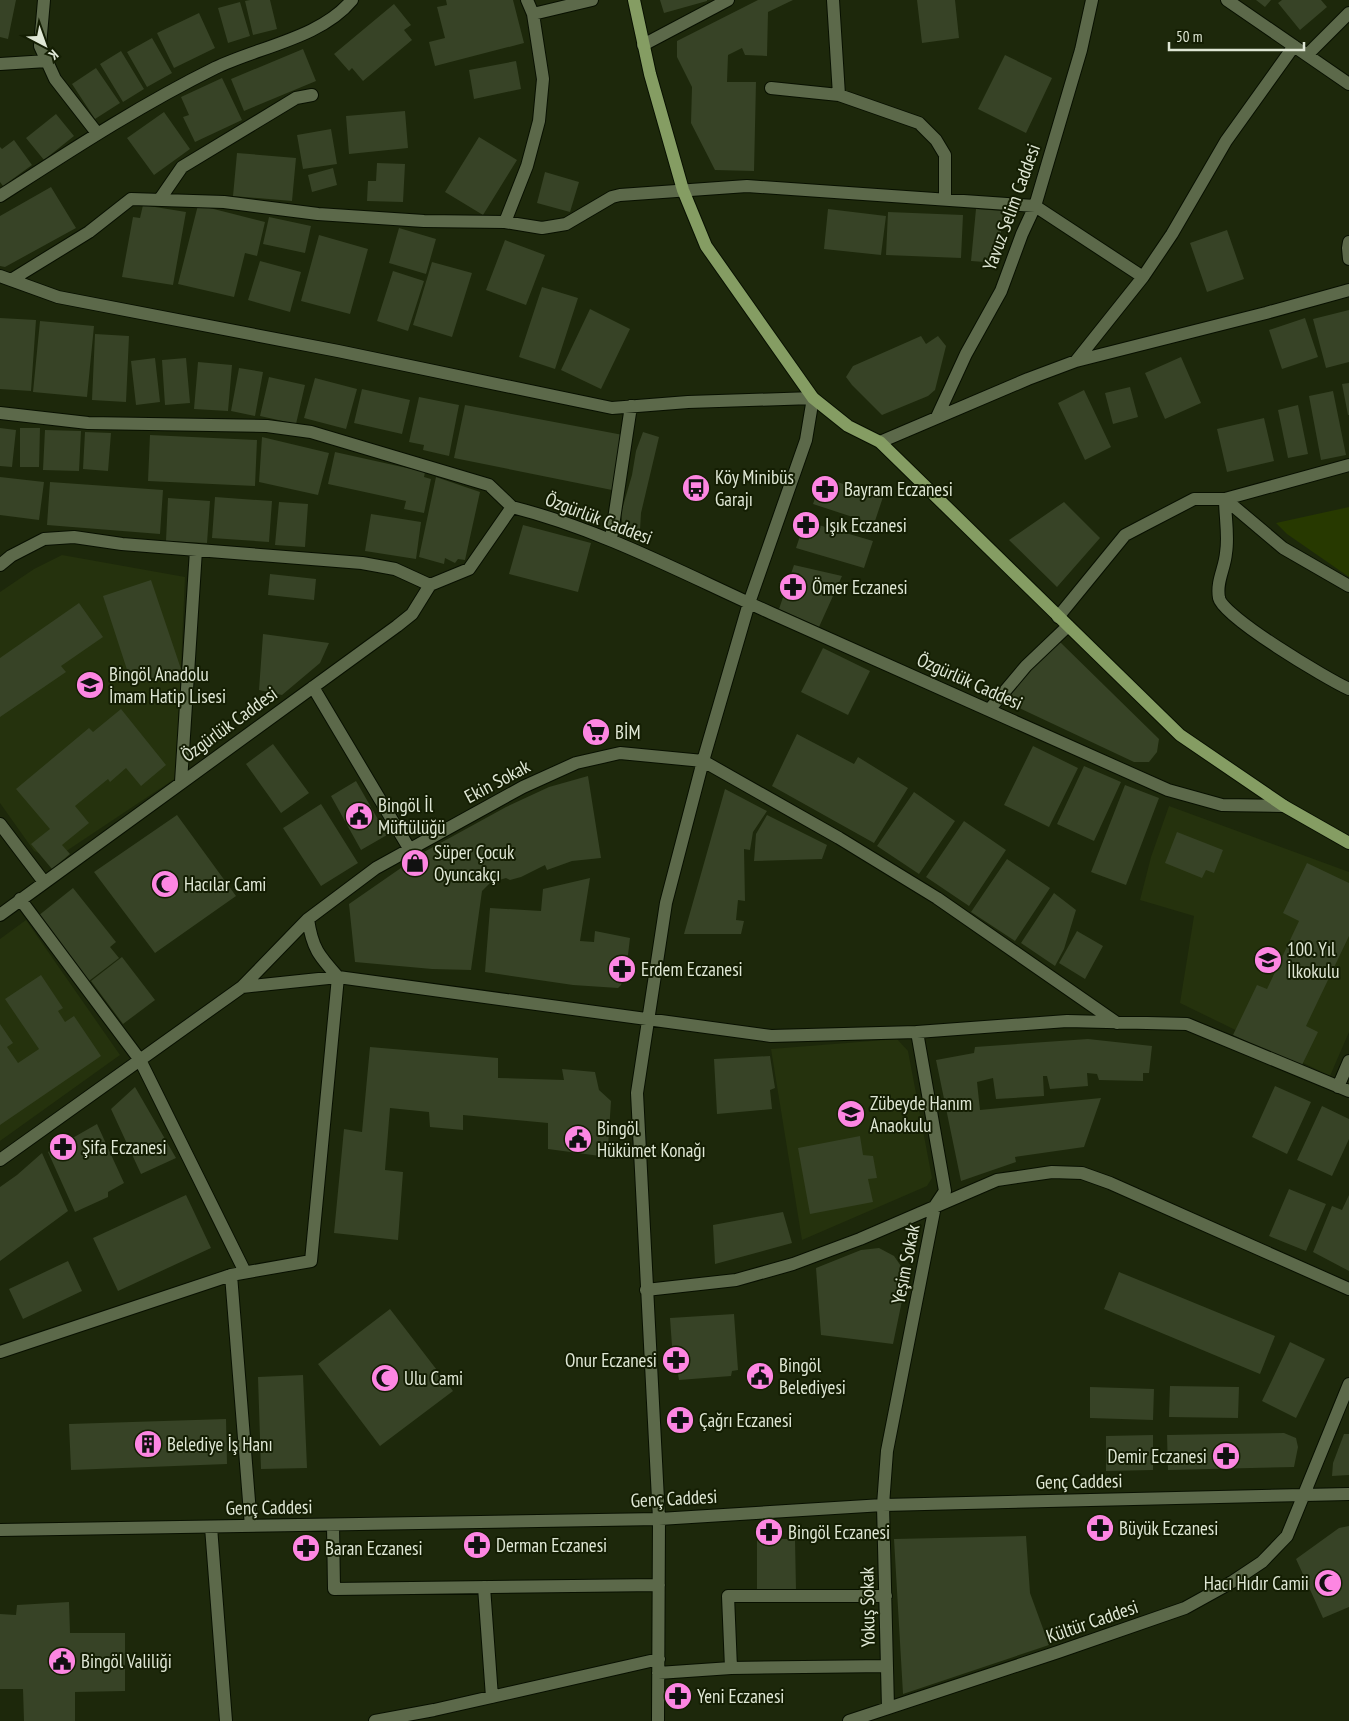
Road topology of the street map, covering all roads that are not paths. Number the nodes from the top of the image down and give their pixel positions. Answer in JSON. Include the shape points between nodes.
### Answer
{"nodes":[{"id":1,"x":44,"y":0,"type":"edge"},
{"id":2,"x":352,"y":0,"type":"edge"},
{"id":3,"x":527,"y":0,"type":"edge"},
{"id":4,"x":592,"y":0,"type":"edge"},
{"id":5,"x":634,"y":0,"type":"edge"},
{"id":6,"x":728,"y":0,"type":"edge"},
{"id":7,"x":833,"y":0,"type":"edge"},
{"id":8,"x":1092,"y":0,"type":"edge"},
{"id":9,"x":1227,"y":0,"type":"edge"},
{"id":10,"x":1349,"y":12,"type":"edge"},
{"id":11,"x":533,"y":14,"type":"junction"},
{"id":12,"x":643,"y":44,"type":"junction"},
{"id":13,"x":1294,"y":46,"type":"junction"},
{"id":14,"x":1307,"y":56,"type":"junction"},
{"id":15,"x":47,"y":61,"type":"junction"},
{"id":16,"x":0,"y":64,"type":"edge"},
{"id":17,"x":1349,"y":84,"type":"edge"},
{"id":18,"x":771,"y":88,"type":"dead end"},
{"id":19,"x":312,"y":94,"type":"dead end"},
{"id":20,"x":839,"y":95,"type":"junction"},
{"id":21,"x":97,"y":134,"type":"junction"},
{"id":22,"x":683,"y":190,"type":"junction"},
{"id":23,"x":0,"y":196,"type":"edge"},
{"id":24,"x":160,"y":199,"type":"junction"},
{"id":25,"x":945,"y":200,"type":"junction"},
{"id":26,"x":1036,"y":206,"type":"junction"},
{"id":27,"x":505,"y":222,"type":"junction"},
{"id":28,"x":1349,"y":242,"type":"edge"},
{"id":29,"x":1349,"y":259,"type":"edge"},
{"id":30,"x":1143,"y":277,"type":"junction"},
{"id":31,"x":5,"y":278,"type":"edge"},
{"id":32,"x":1349,"y":290,"type":"edge"},
{"id":33,"x":1076,"y":362,"type":"junction"},
{"id":34,"x":813,"y":398,"type":"junction"},
{"id":35,"x":631,"y":406,"type":"junction"},
{"id":36,"x":0,"y":412,"type":"edge"},
{"id":37,"x":937,"y":417,"type":"junction"},
{"id":38,"x":880,"y":442,"type":"junction"},
{"id":39,"x":1349,"y":465,"type":"edge"},
{"id":40,"x":1225,"y":499,"type":"junction"},
{"id":41,"x":512,"y":507,"type":"junction"},
{"id":42,"x":611,"y":540,"type":"junction"},
{"id":43,"x":196,"y":550,"type":"junction"},
{"id":44,"x":0,"y":565,"type":"edge"},
{"id":45,"x":430,"y":585,"type":"junction"},
{"id":46,"x":1349,"y":586,"type":"edge"},
{"id":47,"x":749,"y":603,"type":"junction"},
{"id":48,"x":1058,"y":617,"type":"junction"},
{"id":49,"x":1068,"y":626,"type":"junction"},
{"id":50,"x":313,"y":687,"type":"junction"},
{"id":51,"x":1349,"y":689,"type":"edge"},
{"id":52,"x":989,"y":710,"type":"junction"},
{"id":53,"x":703,"y":761,"type":"junction"},
{"id":54,"x":181,"y":782,"type":"junction"},
{"id":55,"x":1284,"y":806,"type":"junction"},
{"id":56,"x":0,"y":824,"type":"edge"},
{"id":57,"x":1349,"y":842,"type":"edge"},
{"id":58,"x":410,"y":850,"type":"junction"},
{"id":59,"x":44,"y":882,"type":"junction"},
{"id":60,"x":20,"y":899,"type":"junction"},
{"id":61,"x":0,"y":915,"type":"edge"},
{"id":62,"x":308,"y":919,"type":"junction"},
{"id":63,"x":338,"y":977,"type":"junction"},
{"id":64,"x":242,"y":988,"type":"junction"},
{"id":65,"x":648,"y":1021,"type":"junction"},
{"id":66,"x":1116,"y":1023,"type":"junction"},
{"id":67,"x":917,"y":1032,"type":"junction"},
{"id":68,"x":140,"y":1060,"type":"junction"},
{"id":69,"x":1349,"y":1061,"type":"edge"},
{"id":70,"x":1344,"y":1089,"type":"edge"},
{"id":71,"x":0,"y":1160,"type":"edge"},
{"id":72,"x":935,"y":1206,"type":"junction"},
{"id":73,"x":244,"y":1272,"type":"junction"},
{"id":74,"x":231,"y":1274,"type":"junction"},
{"id":75,"x":1349,"y":1289,"type":"edge"},
{"id":76,"x":646,"y":1290,"type":"junction"},
{"id":77,"x":0,"y":1352,"type":"edge"},
{"id":78,"x":1349,"y":1384,"type":"edge"},
{"id":79,"x":1349,"y":1494,"type":"edge"},
{"id":80,"x":1303,"y":1495,"type":"junction"},
{"id":81,"x":883,"y":1505,"type":"junction"},
{"id":82,"x":659,"y":1519,"type":"junction"},
{"id":83,"x":333,"y":1525,"type":"junction"},
{"id":84,"x":251,"y":1526,"type":"junction"},
{"id":85,"x":211,"y":1527,"type":"junction"},
{"id":86,"x":0,"y":1530,"type":"edge"},
{"id":87,"x":659,"y":1585,"type":"junction"},
{"id":88,"x":484,"y":1587,"type":"junction"},
{"id":89,"x":886,"y":1596,"type":"junction"},
{"id":90,"x":658,"y":1659,"type":"junction"},
{"id":91,"x":887,"y":1666,"type":"junction"},
{"id":92,"x":731,"y":1668,"type":"junction"},
{"id":93,"x":658,"y":1673,"type":"junction"},
{"id":94,"x":492,"y":1697,"type":"junction"},
{"id":95,"x":888,"y":1708,"type":"junction"},
{"id":96,"x":435,"y":1715,"type":"edge"},
{"id":97,"x":226,"y":1721,"type":"edge"},
{"id":98,"x":375,"y":1721,"type":"edge"},
{"id":99,"x":658,"y":1721,"type":"edge"},
{"id":100,"x":849,"y":1721,"type":"edge"}],
"edges":[{"from":1,"to":15,"type":"street","via":[[40,46]]},
{"from":2,"to":21,"type":"street","via":[[330,19],[313,28],[216,68]]},
{"from":3,"to":11,"type":"street"},
{"from":4,"to":11,"type":"street"},
{"from":5,"to":12,"type":"main road"},
{"from":6,"to":12,"type":"street"},
{"from":7,"to":20,"type":"street"},
{"from":8,"to":26,"type":"street","name":"Yavuz Selim Caddesi","via":[[1082,50]]},
{"from":9,"to":13,"type":"street"},
{"from":10,"to":14,"type":"street"},
{"from":11,"to":27,"type":"street","via":[[543,79],[540,121]]},
{"from":12,"to":22,"type":"main road"},
{"from":13,"to":14,"type":"street"},
{"from":13,"to":30,"type":"street","via":[[1226,141]]},
{"from":14,"to":17,"type":"street"},
{"from":15,"to":16,"type":"street"},
{"from":15,"to":21,"type":"street","via":[[54,79]]},
{"from":18,"to":20,"type":"street"},
{"from":19,"to":24,"type":"street","via":[[296,98],[182,168]]},
{"from":20,"to":25,"type":"street","via":[[919,123],[945,155]]},
{"from":21,"to":23,"type":"street"},
{"from":22,"to":25,"type":"street","via":[[747,186]]},
{"from":22,"to":27,"type":"street","via":[[612,196],[566,224],[542,228]]},
{"from":22,"to":34,"type":"main road","via":[[706,246]]},
{"from":24,"to":27,"type":"street","via":[[224,202],[318,214]]},
{"from":24,"to":31,"type":"street","via":[[131,199],[89,232]]},
{"from":25,"to":26,"type":"street"},
{"from":26,"to":30,"type":"street"},
{"from":26,"to":37,"type":"street","name":"Yavuz Selim Caddesi","via":[[1001,291],[966,354]]},
{"from":28,"to":29,"type":"street"},
{"from":30,"to":33,"type":"street"},
{"from":31,"to":35,"type":"street","via":[[58,297],[612,408]]},
{"from":32,"to":33,"type":"street"},
{"from":33,"to":37,"type":"street"},
{"from":34,"to":35,"type":"street"},
{"from":34,"to":38,"type":"main road","via":[[848,426]]},
{"from":34,"to":47,"type":"street","via":[[806,440]]},
{"from":35,"to":42,"type":"street"},
{"from":36,"to":41,"type":"street","via":[[88,423],[266,426],[311,432],[489,485]]},
{"from":37,"to":38,"type":"street"},
{"from":38,"to":48,"type":"main road"},
{"from":39,"to":40,"type":"street"},
{"from":40,"to":46,"type":"street","via":[[1283,548]]},
{"from":40,"to":48,"type":"street","via":[[1194,499],[1125,535]]},
{"from":40,"to":51,"type":"street","via":[[1226,553],[1218,583],[1220,600],[1232,614],[1281,649]]},
{"from":41,"to":42,"type":"street","name":"Özgürlük Caddesi"},
{"from":41,"to":45,"type":"street","via":[[469,569]]},
{"from":42,"to":47,"type":"street","name":"Özgürlük Caddesi"},
{"from":43,"to":44,"type":"street","via":[[74,537],[44,538]]},
{"from":43,"to":45,"type":"street","via":[[362,563],[395,569]]},
{"from":43,"to":54,"type":"street"},
{"from":45,"to":50,"type":"street","name":"Özgürlük Caddesi","via":[[412,614]]},
{"from":47,"to":52,"type":"street","name":"Özgürlük Caddesi"},
{"from":47,"to":53,"type":"street"},
{"from":48,"to":49,"type":"main road"},
{"from":49,"to":52,"type":"street","via":[[1026,666]]},
{"from":49,"to":55,"type":"main road","via":[[1180,735]]},
{"from":50,"to":54,"type":"street","name":"Özgürlük Caddesi"},
{"from":50,"to":58,"type":"street"},
{"from":52,"to":55,"type":"street","name":"Özgürlük Caddesi","via":[[1168,790],[1222,805]]},
{"from":53,"to":58,"type":"street","name":"Ekin Sokak","via":[[620,753],[576,763],[523,787]]},
{"from":53,"to":65,"type":"street","via":[[666,903]]},
{"from":53,"to":66,"type":"street","via":[[937,898]]},
{"from":54,"to":59,"type":"street","name":"Özgürlük Caddesi"},
{"from":55,"to":57,"type":"main road"},
{"from":56,"to":59,"type":"street"},
{"from":58,"to":62,"type":"street","name":"Ekin Sokak","via":[[376,868]]},
{"from":59,"to":60,"type":"street","name":"Özgürlük Caddesi"},
{"from":60,"to":61,"type":"street","name":"Özgürlük Caddesi"},
{"from":60,"to":68,"type":"street"},
{"from":62,"to":63,"type":"street","via":[[318,954]]},
{"from":62,"to":64,"type":"street","name":"Ekin Sokak"},
{"from":63,"to":64,"type":"street"},
{"from":63,"to":65,"type":"street"},
{"from":63,"to":73,"type":"street","via":[[311,1260]]},
{"from":64,"to":68,"type":"street","name":"Ekin Sokak"},
{"from":65,"to":67,"type":"street","via":[[771,1036]]},
{"from":65,"to":76,"type":"street","via":[[637,1092]]},
{"from":66,"to":67,"type":"street","via":[[1067,1021]]},
{"from":66,"to":70,"type":"street","via":[[1187,1024]]},
{"from":67,"to":72,"type":"street","name":"Yeşim Sokak","via":[[945,1191]]},
{"from":68,"to":71,"type":"street","name":"Ekin Sokak"},
{"from":68,"to":73,"type":"street"},
{"from":69,"to":70,"type":"street"},
{"from":72,"to":75,"type":"street","via":[[997,1180],[1052,1172],[1082,1173]]},
{"from":72,"to":76,"type":"street","via":[[793,1264],[736,1280]]},
{"from":72,"to":81,"type":"street","name":"Yeşim Sokak","via":[[887,1451]]},
{"from":73,"to":74,"type":"street"},
{"from":74,"to":77,"type":"street"},
{"from":74,"to":84,"type":"street"},
{"from":76,"to":82,"type":"street"},
{"from":78,"to":80,"type":"street","name":"Kültür Caddesi"},
{"from":79,"to":80,"type":"street","name":"Genç Caddesi"},
{"from":80,"to":81,"type":"street","name":"Genç Caddesi"},
{"from":80,"to":95,"type":"street","name":"Kültür Caddesi","via":[[1287,1536],[1262,1562],[1185,1608]]},
{"from":81,"to":82,"type":"street","name":"Genç Caddesi"},
{"from":81,"to":89,"type":"street","name":"Yokuş Sokak"},
{"from":82,"to":83,"type":"street","name":"Genç Caddesi"},
{"from":82,"to":87,"type":"street"},
{"from":83,"to":84,"type":"street","name":"Genç Caddesi"},
{"from":83,"to":88,"type":"street","via":[[334,1589]]},
{"from":84,"to":85,"type":"street","name":"Genç Caddesi"},
{"from":85,"to":86,"type":"street","name":"Genç Caddesi"},
{"from":85,"to":97,"type":"street"},
{"from":87,"to":88,"type":"street"},
{"from":87,"to":90,"type":"street"},
{"from":88,"to":94,"type":"street"},
{"from":89,"to":91,"type":"street","name":"Yokuş Sokak"},
{"from":89,"to":92,"type":"street","via":[[728,1596]]},
{"from":90,"to":93,"type":"street"},
{"from":90,"to":94,"type":"street"},
{"from":91,"to":92,"type":"street"},
{"from":91,"to":95,"type":"street","name":"Yokuş Sokak"},
{"from":92,"to":93,"type":"street"},
{"from":93,"to":99,"type":"street"},
{"from":94,"to":96,"type":"street"},
{"from":95,"to":100,"type":"street","name":"Kültür Caddesi"},
{"from":96,"to":98,"type":"street"}]}
